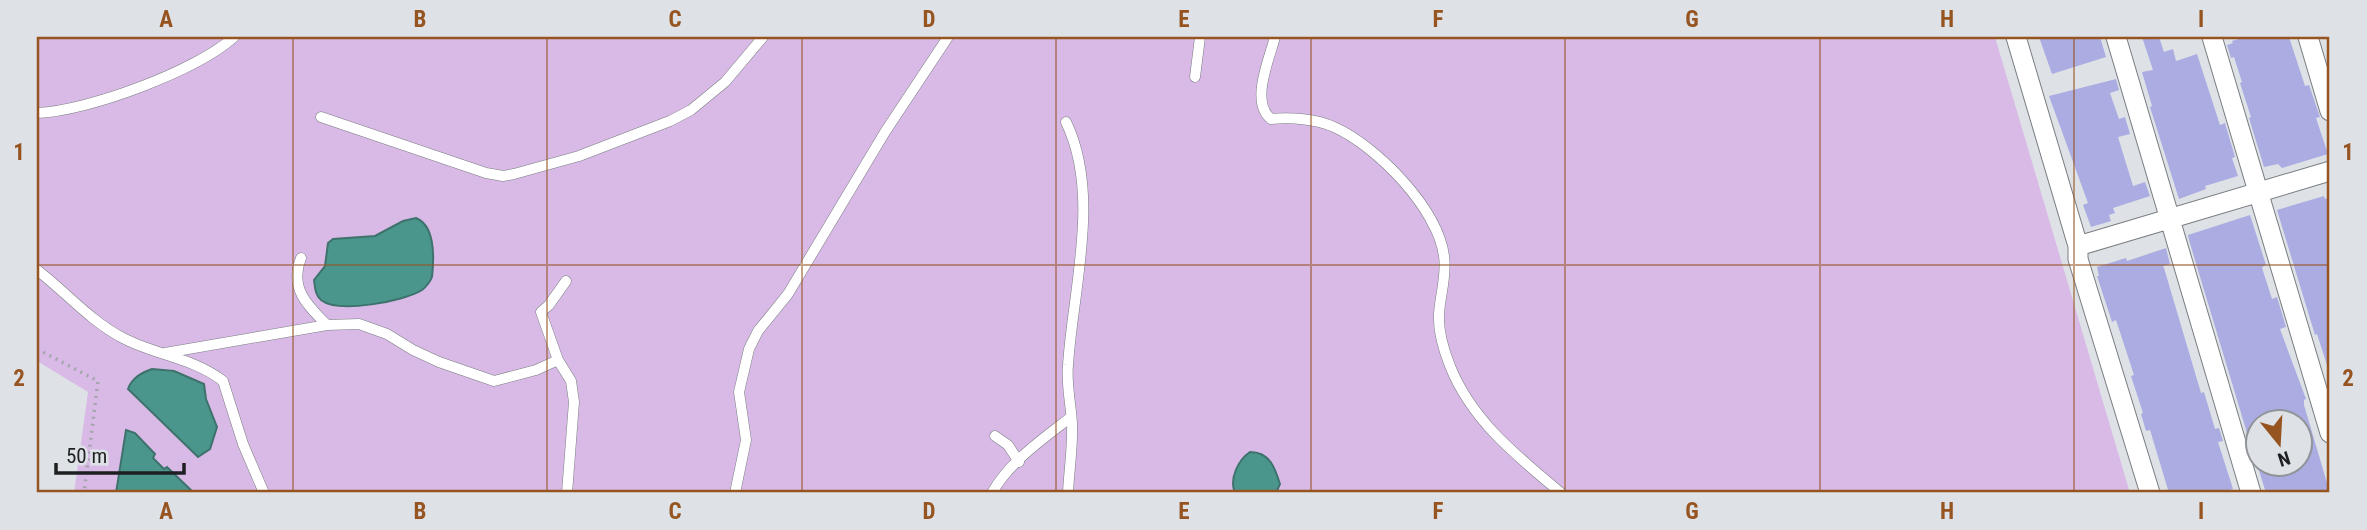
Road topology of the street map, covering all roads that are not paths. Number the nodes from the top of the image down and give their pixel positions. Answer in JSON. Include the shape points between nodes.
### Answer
{"nodes":[{"id":1,"x":234,"y":37,"type":"edge"},
{"id":2,"x":763,"y":37,"type":"edge"},
{"id":3,"x":948,"y":37,"type":"edge"},
{"id":4,"x":1200,"y":37,"type":"edge"},
{"id":5,"x":1275,"y":37,"type":"edge"},
{"id":6,"x":2016,"y":37,"type":"edge"},
{"id":7,"x":2116,"y":37,"type":"edge"},
{"id":8,"x":2212,"y":37,"type":"edge"},
{"id":9,"x":2308,"y":37,"type":"edge"},
{"id":10,"x":1195,"y":77,"type":"dead end"},
{"id":11,"x":2330,"y":111,"type":"edge"},
{"id":12,"x":37,"y":113,"type":"edge"},
{"id":13,"x":321,"y":117,"type":"dead end"},
{"id":14,"x":1066,"y":122,"type":"dead end"},
{"id":15,"x":2330,"y":170,"type":"edge"},
{"id":16,"x":2258,"y":191,"type":"junction"},
{"id":17,"x":2170,"y":219,"type":"junction"},
{"id":18,"x":2078,"y":246,"type":"junction"},
{"id":19,"x":301,"y":258,"type":"dead end"},
{"id":20,"x":37,"y":271,"type":"edge"},
{"id":21,"x":566,"y":281,"type":"dead end"},
{"id":22,"x":327,"y":325,"type":"junction"},
{"id":23,"x":165,"y":353,"type":"junction"},
{"id":24,"x":558,"y":360,"type":"junction"},
{"id":25,"x":1071,"y":416,"type":"junction"},
{"id":26,"x":2330,"y":433,"type":"edge"},
{"id":27,"x":995,"y":436,"type":"dead end"},
{"id":28,"x":1019,"y":462,"type":"junction"},
{"id":29,"x":264,"y":493,"type":"edge"},
{"id":30,"x":567,"y":493,"type":"edge"},
{"id":31,"x":735,"y":493,"type":"edge"},
{"id":32,"x":992,"y":493,"type":"edge"},
{"id":33,"x":1068,"y":493,"type":"edge"},
{"id":34,"x":1560,"y":493,"type":"edge"},
{"id":35,"x":2150,"y":493,"type":"edge"},
{"id":36,"x":2250,"y":493,"type":"edge"}],
"edges":[{"from":1,"to":12,"type":"lane","via":[[212,54],[141,86],[59,113]]},
{"from":2,"to":13,"type":"lane","via":[[725,82],[691,110],[579,156],[503,176]]},
{"from":3,"to":31,"type":"lane","via":[[788,294],[758,331],[738,391],[746,440]]},
{"from":4,"to":10,"type":"lane"},
{"from":5,"to":34,"type":"lane","via":[[1260,99],[1266,114],[1271,119],[1320,122],[1342,131],[1366,147],[1421,200],[1440,233],[1445,259],[1440,330],[1460,388],[1501,442]]},
{"from":6,"to":18,"type":"street"},
{"from":7,"to":17,"type":"street"},
{"from":8,"to":16,"type":"street"},
{"from":9,"to":11,"type":"street"},
{"from":14,"to":25,"type":"lane","via":[[1076,141],[1081,171],[1082,237],[1067,368]]},
{"from":15,"to":16,"type":"street"},
{"from":16,"to":17,"type":"street"},
{"from":16,"to":26,"type":"street"},
{"from":17,"to":18,"type":"street"},
{"from":17,"to":36,"type":"street"},
{"from":18,"to":35,"type":"street","via":[[2078,259]]},
{"from":19,"to":22,"type":"lane","via":[[296,270],[301,293]]},
{"from":20,"to":23,"type":"lane","via":[[86,314],[123,338]]},
{"from":21,"to":24,"type":"lane","via":[[541,312]]},
{"from":22,"to":23,"type":"lane"},
{"from":22,"to":24,"type":"lane","via":[[359,324],[439,362],[494,381]]},
{"from":23,"to":29,"type":"lane","via":[[223,381]]},
{"from":24,"to":30,"type":"lane","via":[[571,381],[574,402]]},
{"from":25,"to":28,"type":"lane"},
{"from":25,"to":33,"type":"lane"},
{"from":27,"to":28,"type":"lane"},
{"from":28,"to":32,"type":"lane"}]}
